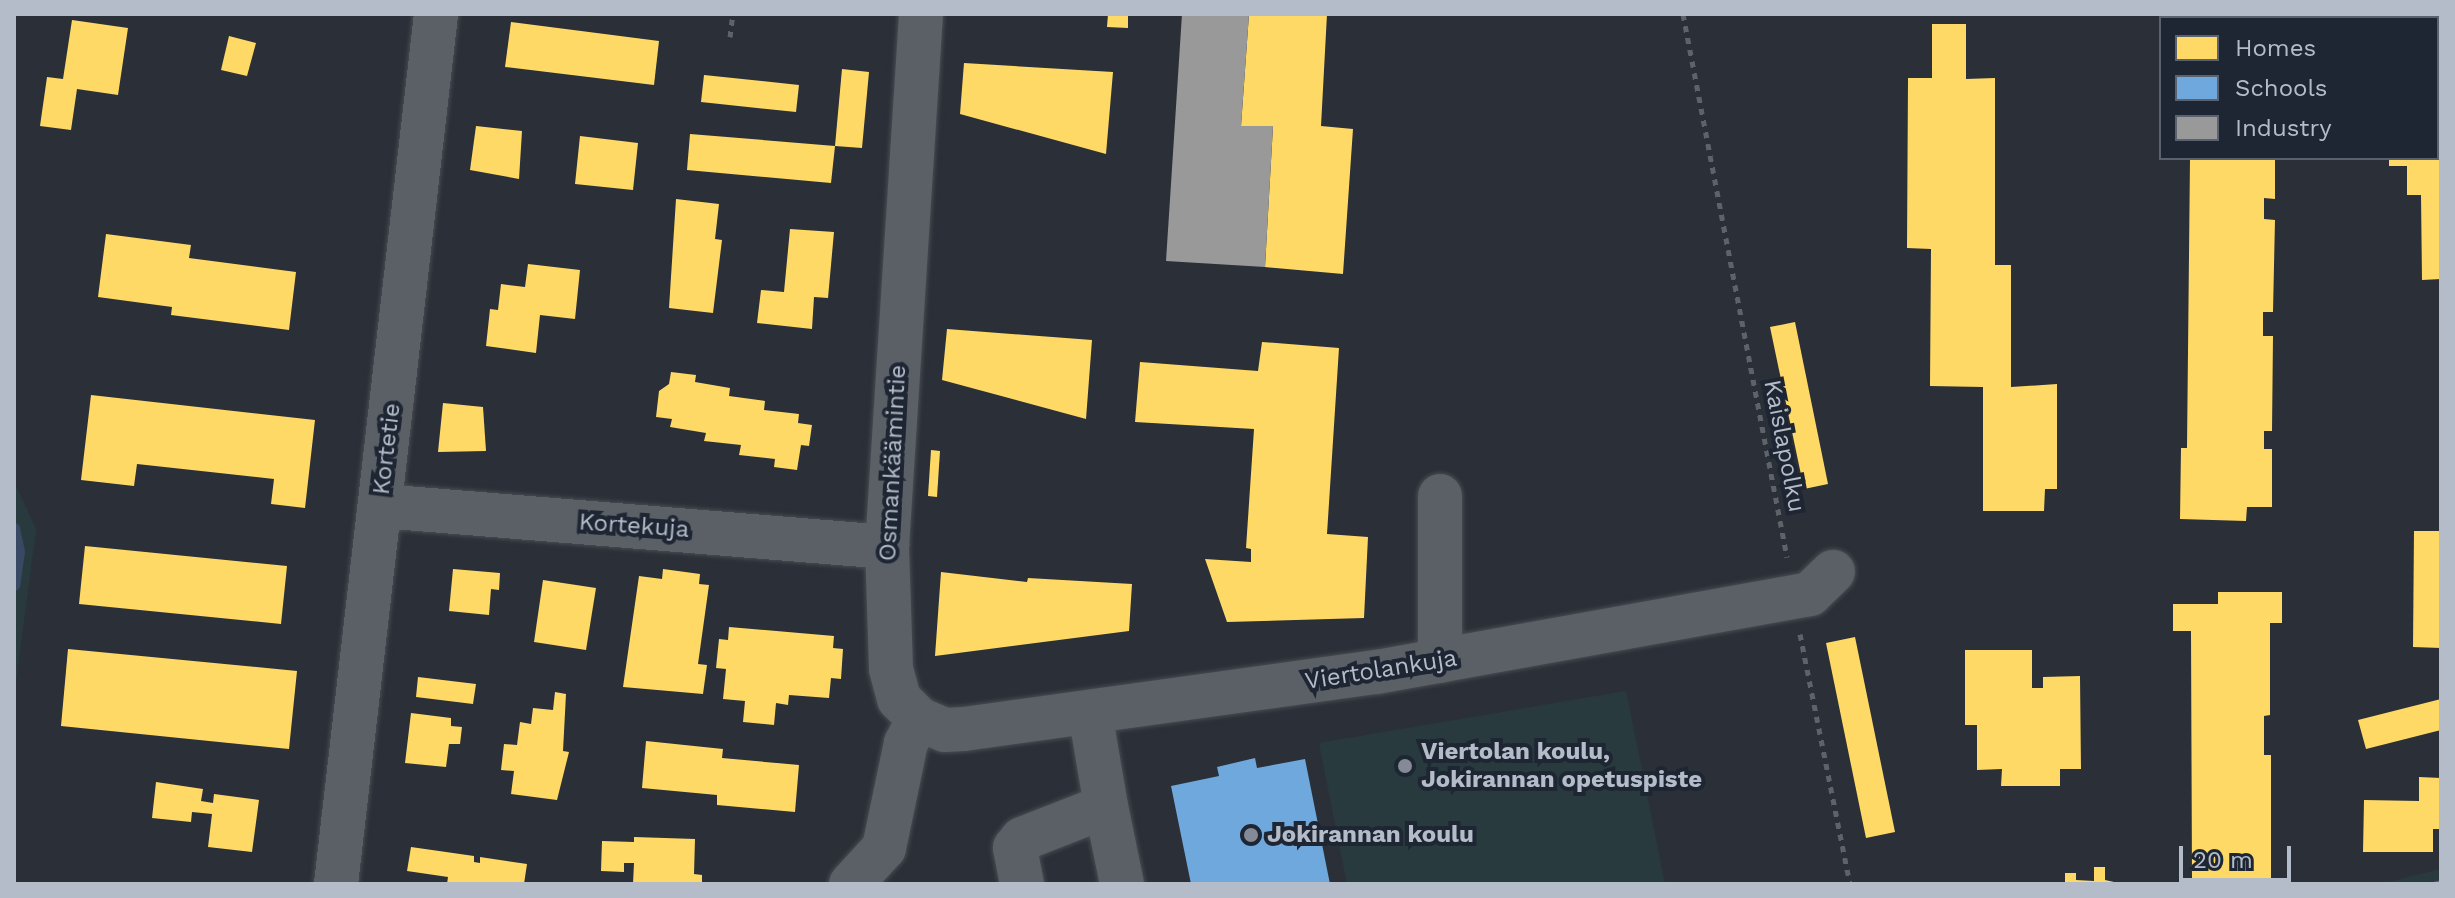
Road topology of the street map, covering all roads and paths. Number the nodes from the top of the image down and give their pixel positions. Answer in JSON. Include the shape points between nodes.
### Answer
{"nodes":[{"id":1,"x":436,"y":14,"type":"edge"},
{"id":2,"x":733,"y":14,"type":"edge"},
{"id":3,"x":1683,"y":14,"type":"edge"},
{"id":4,"x":920,"y":28,"type":"edge"},
{"id":5,"x":730,"y":37,"type":"dead end"},
{"id":6,"x":1440,"y":496,"type":"dead end"},
{"id":7,"x":381,"y":506,"type":"junction"},
{"id":8,"x":887,"y":547,"type":"junction"},
{"id":9,"x":1833,"y":572,"type":"dead end"},
{"id":10,"x":1792,"y":619,"type":"junction"},
{"id":11,"x":1440,"y":661,"type":"junction"},
{"id":12,"x":1090,"y":712,"type":"junction"},
{"id":13,"x":919,"y":719,"type":"junction"},
{"id":14,"x":1106,"y":806,"type":"junction"},
{"id":15,"x":2441,"y":882,"type":"edge"},
{"id":16,"x":336,"y":884,"type":"edge"},
{"id":17,"x":851,"y":884,"type":"edge"},
{"id":18,"x":1022,"y":884,"type":"edge"},
{"id":19,"x":1122,"y":884,"type":"edge"},
{"id":20,"x":1850,"y":884,"type":"edge"},
{"id":21,"x":2434,"y":884,"type":"edge"}],
"edges":[{"from":1,"to":7,"type":"street","name":"Kortetie"},
{"from":2,"to":5,"type":"path"},
{"from":3,"to":10,"type":"path","name":"Kaislapolku"},
{"from":4,"to":8,"type":"street","name":"Osmankäämintie"},
{"from":6,"to":11,"type":"street"},
{"from":7,"to":8,"type":"street","name":"Kortekuja"},
{"from":7,"to":16,"type":"street","name":"Kortetie"},
{"from":8,"to":13,"type":"street","name":"Osmankäämintie","via":[[891,669],[899,699]]},
{"from":9,"to":10,"type":"street","name":"Viertolankuja"},
{"from":10,"to":11,"type":"street","name":"Viertolankuja"},
{"from":10,"to":20,"type":"path","name":"Kaislapolku"},
{"from":11,"to":12,"type":"street","name":"Viertolankuja"},
{"from":12,"to":13,"type":"street","name":"Viertolankuja","via":[[945,730]]},
{"from":12,"to":14,"type":"street"},
{"from":13,"to":17,"type":"street","via":[[906,743],[884,848]]},
{"from":14,"to":18,"type":"street","via":[[1022,839],[1015,848]]},
{"from":14,"to":19,"type":"street"},
{"from":15,"to":21,"type":"path"}]}
